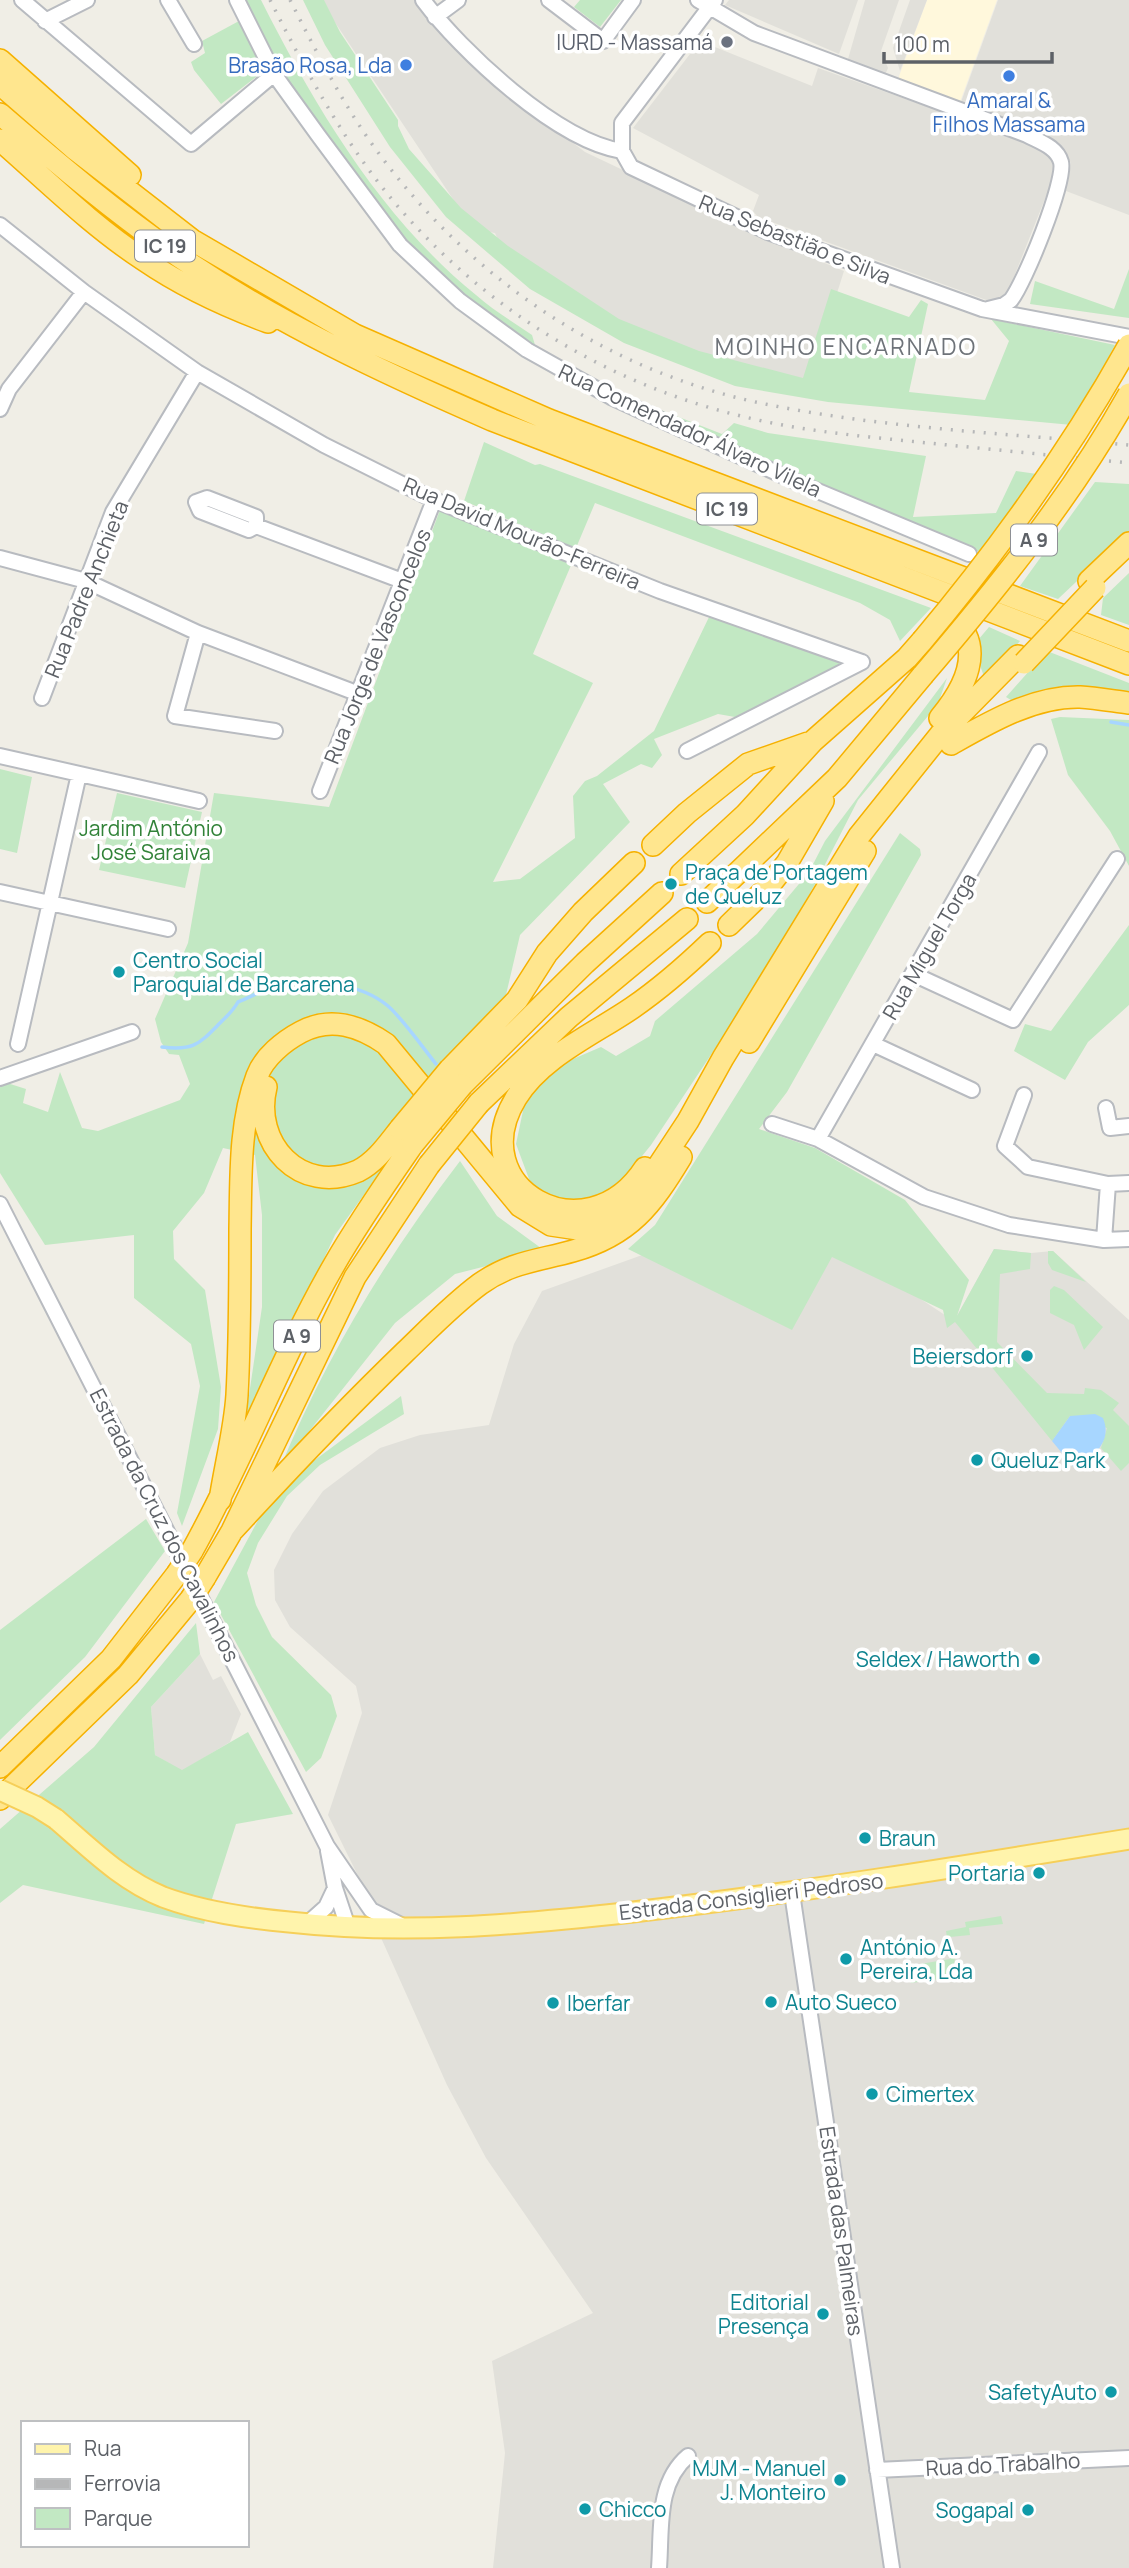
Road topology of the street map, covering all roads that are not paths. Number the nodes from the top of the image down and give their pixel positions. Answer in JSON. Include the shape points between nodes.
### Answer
{"nodes":[{"id":1,"x":22,"y":0,"type":"edge"},
{"id":2,"x":87,"y":0,"type":"edge"},
{"id":3,"x":168,"y":0,"type":"edge"},
{"id":4,"x":237,"y":0,"type":"edge"},
{"id":5,"x":423,"y":0,"type":"edge"},
{"id":6,"x":458,"y":0,"type":"edge"},
{"id":7,"x":549,"y":0,"type":"edge"},
{"id":8,"x":634,"y":0,"type":"edge"},
{"id":9,"x":708,"y":2,"type":"edge"},
{"id":10,"x":567,"y":5,"type":"edge"},
{"id":11,"x":436,"y":16,"type":"junction"},
{"id":12,"x":45,"y":21,"type":"junction"},
{"id":13,"x":194,"y":44,"type":"dead end"},
{"id":14,"x":0,"y":60,"type":"edge"},
{"id":15,"x":274,"y":74,"type":"junction"},
{"id":16,"x":0,"y":84,"type":"edge"},
{"id":17,"x":0,"y":114,"type":"edge"},
{"id":18,"x":0,"y":140,"type":"edge"},
{"id":19,"x":622,"y":151,"type":"junction"},
{"id":20,"x":0,"y":225,"type":"edge"},
{"id":21,"x":192,"y":240,"type":"junction"},
{"id":22,"x":84,"y":292,"type":"junction"},
{"id":23,"x":982,"y":309,"type":"junction"},
{"id":24,"x":1129,"y":337,"type":"edge"},
{"id":25,"x":1129,"y":345,"type":"edge"},
{"id":26,"x":346,"y":353,"type":"junction"},
{"id":27,"x":197,"y":372,"type":"junction"},
{"id":28,"x":1129,"y":394,"type":"edge"},
{"id":29,"x":0,"y":409,"type":"edge"},
{"id":30,"x":434,"y":500,"type":"junction"},
{"id":31,"x":256,"y":526,"type":"dead end"},
{"id":32,"x":1129,"y":543,"type":"edge"},
{"id":33,"x":969,"y":554,"type":"dead end"},
{"id":34,"x":0,"y":558,"type":"edge"},
{"id":35,"x":1129,"y":558,"type":"edge"},
{"id":36,"x":885,"y":570,"type":"junction"},
{"id":37,"x":86,"y":581,"type":"junction"},
{"id":38,"x":405,"y":582,"type":"junction"},
{"id":39,"x":1092,"y":585,"type":"junction"},
{"id":40,"x":1099,"y":630,"type":"junction"},
{"id":41,"x":198,"y":633,"type":"junction"},
{"id":42,"x":1129,"y":636,"type":"edge"},
{"id":43,"x":1129,"y":641,"type":"edge"},
{"id":44,"x":1021,"y":659,"type":"junction"},
{"id":45,"x":1129,"y":664,"type":"edge"},
{"id":46,"x":359,"y":694,"type":"junction"},
{"id":47,"x":42,"y":698,"type":"dead end"},
{"id":48,"x":1129,"y":703,"type":"edge"},
{"id":49,"x":275,"y":731,"type":"dead end"},
{"id":50,"x":813,"y":741,"type":"junction"},
{"id":51,"x":951,"y":744,"type":"junction"},
{"id":52,"x":687,"y":751,"type":"dead end"},
{"id":53,"x":1039,"y":752,"type":"dead end"},
{"id":54,"x":0,"y":756,"type":"edge"},
{"id":55,"x":79,"y":774,"type":"junction"},
{"id":56,"x":837,"y":778,"type":"junction"},
{"id":57,"x":320,"y":791,"type":"dead end"},
{"id":58,"x":199,"y":801,"type":"dead end"},
{"id":59,"x":653,"y":845,"type":"dead end"},
{"id":60,"x":1117,"y":859,"type":"dead end"},
{"id":61,"x":634,"y":863,"type":"dead end"},
{"id":62,"x":681,"y":874,"type":"dead end"},
{"id":63,"x":830,"y":880,"type":"junction"},
{"id":64,"x":0,"y":892,"type":"edge"},
{"id":65,"x":662,"y":893,"type":"dead end"},
{"id":66,"x":47,"y":902,"type":"junction"},
{"id":67,"x":707,"y":902,"type":"dead end"},
{"id":68,"x":687,"y":919,"type":"dead end"},
{"id":69,"x":729,"y":925,"type":"dead end"},
{"id":70,"x":168,"y":929,"type":"dead end"},
{"id":71,"x":710,"y":943,"type":"dead end"},
{"id":72,"x":914,"y":974,"type":"junction"},
{"id":73,"x":132,"y":1032,"type":"dead end"},
{"id":74,"x":18,"y":1044,"type":"dead end"},
{"id":75,"x":873,"y":1044,"type":"junction"},
{"id":76,"x":723,"y":1058,"type":"junction"},
{"id":77,"x":456,"y":1077,"type":"junction"},
{"id":78,"x":0,"y":1078,"type":"edge"},
{"id":79,"x":972,"y":1090,"type":"dead end"},
{"id":80,"x":1024,"y":1095,"type":"dead end"},
{"id":81,"x":1106,"y":1108,"type":"dead end"},
{"id":82,"x":772,"y":1124,"type":"dead end"},
{"id":83,"x":1129,"y":1126,"type":"edge"},
{"id":84,"x":406,"y":1136,"type":"junction"},
{"id":85,"x":818,"y":1139,"type":"junction"},
{"id":86,"x":1129,"y":1183,"type":"edge"},
{"id":87,"x":1108,"y":1184,"type":"junction"},
{"id":88,"x":0,"y":1204,"type":"edge"},
{"id":89,"x":1129,"y":1239,"type":"edge"},
{"id":90,"x":1104,"y":1240,"type":"junction"},
{"id":91,"x":599,"y":1241,"type":"junction"},
{"id":92,"x":220,"y":1500,"type":"junction"},
{"id":93,"x":232,"y":1531,"type":"junction"},
{"id":94,"x":0,"y":1767,"type":"edge"},
{"id":95,"x":0,"y":1790,"type":"edge"},
{"id":96,"x":0,"y":1799,"type":"edge"},
{"id":97,"x":1129,"y":1839,"type":"edge"},
{"id":98,"x":327,"y":1846,"type":"junction"},
{"id":99,"x":335,"y":1888,"type":"junction"},
{"id":100,"x":354,"y":1889,"type":"junction"},
{"id":101,"x":792,"y":1893,"type":"junction"},
{"id":102,"x":307,"y":1924,"type":"junction"},
{"id":103,"x":348,"y":1927,"type":"junction"},
{"id":104,"x":413,"y":1929,"type":"junction"},
{"id":105,"x":688,"y":2456,"type":"dead end"},
{"id":106,"x":1129,"y":2458,"type":"edge"},
{"id":107,"x":877,"y":2470,"type":"junction"},
{"id":108,"x":659,"y":2568,"type":"edge"},
{"id":109,"x":892,"y":2568,"type":"edge"}],
"edges":[{"from":1,"to":12,"type":"street"},
{"from":2,"to":12,"type":"street"},
{"from":3,"to":13,"type":"street"},
{"from":4,"to":15,"type":"street","name":"Rua Comendador Álvaro Vilela"},
{"from":5,"to":11,"type":"street","name":"Rua Sebastião e Silva"},
{"from":6,"to":11,"type":"street"},
{"from":7,"to":10,"type":"street"},
{"from":8,"to":10,"type":"street","via":[[603,41]]},
{"from":9,"to":19,"type":"street","via":[[622,123]]},
{"from":9,"to":23,"type":"street","via":[[754,33],[1051,147],[1063,174],[1020,288],[1004,306]]},
{"from":11,"to":19,"type":"street","name":"Rua Sebastião e Silva","via":[[516,94],[598,147]]},
{"from":12,"to":15,"type":"street","via":[[191,144]]},
{"from":14,"to":21,"type":"highway","via":[[142,186]]},
{"from":15,"to":33,"type":"street","name":"Rua Comendador Álvaro Vilela","via":[[400,245],[460,301],[527,350],[684,432]]},
{"from":16,"to":21,"type":"highway","number":"IC 19"},
{"from":17,"to":26,"type":"highway","number":"IC 19","via":[[68,173],[180,257]]},
{"from":18,"to":26,"type":"highway","via":[[144,261],[228,307]]},
{"from":19,"to":23,"type":"street","name":"Rua Sebastião e Silva","via":[[631,167],[764,231]]},
{"from":20,"to":22,"type":"street","name":"Rua David Mourão-Ferreira"},
{"from":21,"to":40,"type":"highway","number":"IC 19","via":[[307,310],[403,358],[549,420]]},
{"from":22,"to":27,"type":"street","name":"Rua David Mourão-Ferreira"},
{"from":22,"to":29,"type":"street","via":[[9,390]]},
{"from":23,"to":24,"type":"street","name":"Rua Sebastião e Silva"},
{"from":25,"to":50,"type":"highway","number":"A 9","bridge":true,"via":[[1045,484],[979,572],[907,659]]},
{"from":26,"to":36,"type":"highway","number":"IC 19","via":[[492,420]]},
{"from":27,"to":30,"type":"street","name":"Rua David Mourão-Ferreira","via":[[324,445]]},
{"from":27,"to":37,"type":"street","name":"Rua Padre Anchieta","via":[[113,512]]},
{"from":28,"to":56,"type":"highway","number":"A 9","bridge":true,"via":[[1048,522]]},
{"from":30,"to":38,"type":"street","name":"Rua Jorge de Vasconcelos"},
{"from":30,"to":52,"type":"street","name":"Rua David Mourão-Ferreira","via":[[660,591],[862,662]]},
{"from":31,"to":38,"type":"street"},
{"from":32,"to":39,"type":"highway"},
{"from":34,"to":37,"type":"street"},
{"from":35,"to":39,"type":"highway"},
{"from":36,"to":45,"type":"highway","number":"IC 19"},
{"from":36,"to":63,"type":"highway","via":[[958,623],[969,640],[970,662],[960,692],[886,782],[853,832]]},
{"from":37,"to":41,"type":"street"},
{"from":37,"to":47,"type":"street","name":"Rua Padre Anchieta"},
{"from":38,"to":46,"type":"street","name":"Rua Jorge de Vasconcelos"},
{"from":39,"to":44,"type":"highway","bridge":true},
{"from":40,"to":42,"type":"highway"},
{"from":40,"to":43,"type":"highway","number":"IC 19"},
{"from":41,"to":46,"type":"street"},
{"from":41,"to":49,"type":"street","via":[[175,716]]},
{"from":44,"to":51,"type":"highway"},
{"from":44,"to":63,"type":"highway","via":[[905,775]]},
{"from":46,"to":57,"type":"street","name":"Rua Jorge de Vasconcelos"},
{"from":48,"to":51,"type":"highway","via":[[1077,697],[1031,705]]},
{"from":50,"to":59,"type":"highway","via":[[748,764]]},
{"from":50,"to":62,"type":"highway","number":"A 9","via":[[745,815]]},
{"from":51,"to":91,"type":"highway","via":[[870,843],[661,1190],[637,1220]]},
{"from":53,"to":72,"type":"street","name":"Rua Miguel Torga"},
{"from":54,"to":55,"type":"street"},
{"from":55,"to":58,"type":"street"},
{"from":55,"to":66,"type":"street"},
{"from":56,"to":67,"type":"highway","number":"A 9"},
{"from":56,"to":69,"type":"highway","via":[[787,863]]},
{"from":60,"to":72,"type":"street","via":[[1013,1020]]},
{"from":61,"to":77,"type":"highway","via":[[547,953],[517,1000]]},
{"from":63,"to":76,"type":"highway"},
{"from":64,"to":66,"type":"street"},
{"from":65,"to":77,"type":"highway","number":"A 9"},
{"from":66,"to":70,"type":"street"},
{"from":66,"to":74,"type":"street"},
{"from":68,"to":93,"type":"highway","number":"A 9","bridge":true,"via":[[569,1017],[479,1104],[429,1165],[355,1277]]},
{"from":71,"to":76,"type":"highway","via":[[671,980],[536,1074],[515,1098],[503,1129],[502,1159],[521,1190],[552,1209],[582,1212],[613,1201],[638,1178]]},
{"from":72,"to":75,"type":"street","name":"Rua Miguel Torga"},
{"from":73,"to":78,"type":"street"},
{"from":75,"to":79,"type":"street"},
{"from":75,"to":85,"type":"street","name":"Rua Miguel Torga"},
{"from":76,"to":92,"type":"highway","via":[[634,1203],[614,1220],[578,1229],[551,1225],[520,1206],[386,1044],[363,1028],[336,1023],[311,1026],[288,1038],[257,1073],[248,1107],[240,1199],[237,1397]]},
{"from":77,"to":84,"type":"highway","number":"A 9","bridge":true},
{"from":80,"to":87,"type":"street","via":[[1005,1146],[1028,1167]]},
{"from":81,"to":83,"type":"street","via":[[1110,1128]]},
{"from":82,"to":85,"type":"street"},
{"from":84,"to":91,"type":"highway","via":[[357,1171],[331,1176],[301,1172],[278,1154],[266,1133],[261,1111],[265,1088],[277,1065],[315,1038],[359,1040],[405,1081],[520,1220],[548,1236]]},
{"from":84,"to":92,"type":"highway","number":"A 9","via":[[333,1266]]},
{"from":85,"to":90,"type":"street","via":[[923,1197],[1009,1225]]},
{"from":86,"to":87,"type":"street"},
{"from":87,"to":90,"type":"street"},
{"from":88,"to":98,"type":"street","name":"Estrada da Cruz dos Cavalinhos"},
{"from":89,"to":90,"type":"street"},
{"from":91,"to":93,"type":"highway","via":[[509,1265],[479,1285],[341,1414]]},
{"from":92,"to":94,"type":"highway","number":"A 9","bridge":true,"via":[[177,1574],[111,1658]]},
{"from":93,"to":96,"type":"highway","number":"A 9","bridge":true,"via":[[191,1599],[111,1694]]},
{"from":95,"to":102,"type":"main road","name":"Estrada Consiglieri Pedroso","bridge":true,"via":[[56,1819],[126,1878],[167,1898],[240,1916]]},
{"from":97,"to":101,"type":"main road","name":"Estrada Consiglieri Pedroso"},
{"from":98,"to":99,"type":"street","name":"Estrada da Cruz dos Cavalinhos"},
{"from":98,"to":100,"type":"street","name":"Estrada da Cruz dos Cavalinhos"},
{"from":99,"to":102,"type":"street","via":[[326,1907]]},
{"from":99,"to":103,"type":"street","name":"Estrada da Cruz dos Cavalinhos"},
{"from":100,"to":103,"type":"street","via":[[356,1908]]},
{"from":100,"to":104,"type":"street","name":"Estrada da Cruz dos Cavalinhos","via":[[380,1916]]},
{"from":101,"to":104,"type":"main road","name":"Estrada Consiglieri Pedroso","via":[[508,1926]]},
{"from":101,"to":107,"type":"street","name":"Estrada das Palmeiras"},
{"from":102,"to":103,"type":"main road","name":"Estrada Consiglieri Pedroso"},
{"from":103,"to":104,"type":"main road","name":"Estrada Consiglieri Pedroso"},
{"from":105,"to":108,"type":"street","via":[[677,2465],[666,2486]]},
{"from":106,"to":107,"type":"street","name":"Rua do Trabalho"},
{"from":107,"to":109,"type":"street","name":"Estrada das Palmeiras"}]}
